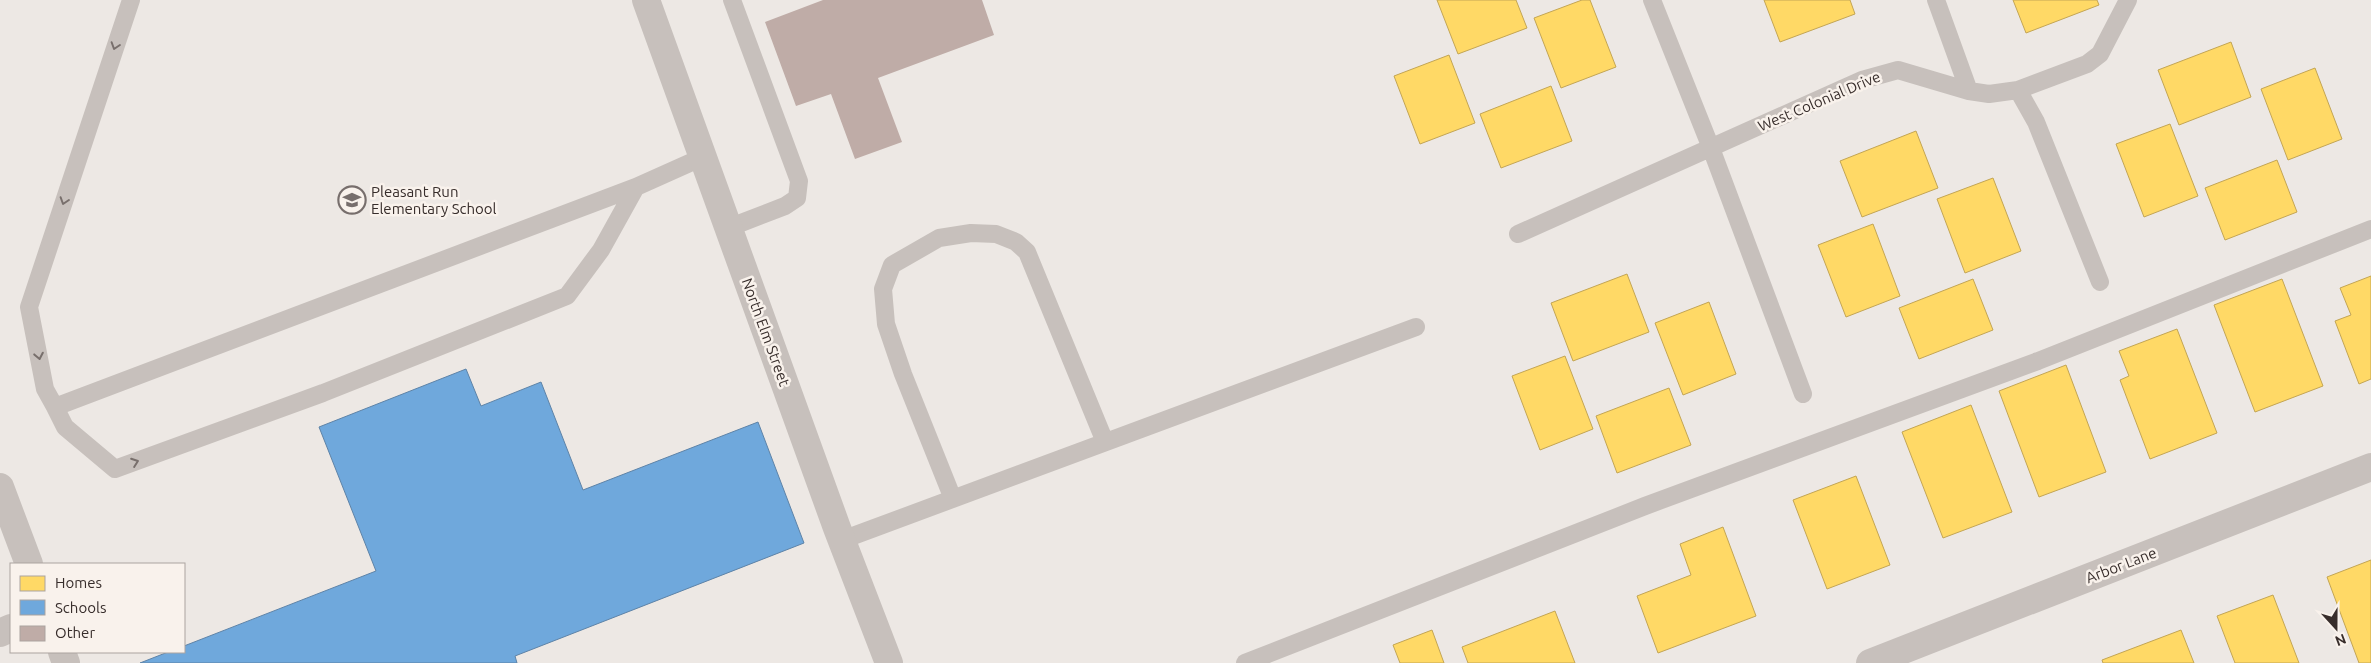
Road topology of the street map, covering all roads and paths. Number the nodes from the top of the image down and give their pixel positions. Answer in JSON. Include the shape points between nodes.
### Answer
{"nodes":[{"id":1,"x":131,"y":0,"type":"edge"},
{"id":2,"x":646,"y":0,"type":"edge"},
{"id":3,"x":732,"y":0,"type":"edge"},
{"id":4,"x":1652,"y":0,"type":"edge"},
{"id":5,"x":1936,"y":0,"type":"edge"},
{"id":6,"x":2128,"y":0,"type":"edge"},
{"id":7,"x":2018,"y":90,"type":"junction"},
{"id":8,"x":1969,"y":91,"type":"junction"},
{"id":9,"x":1711,"y":148,"type":"junction"},
{"id":10,"x":702,"y":157,"type":"junction"},
{"id":11,"x":636,"y":187,"type":"junction"},
{"id":12,"x":728,"y":228,"type":"junction"},
{"id":13,"x":2371,"y":229,"type":"edge"},
{"id":14,"x":1518,"y":234,"type":"dead end"},
{"id":15,"x":2100,"y":282,"type":"dead end"},
{"id":16,"x":1416,"y":327,"type":"dead end"},
{"id":17,"x":1803,"y":394,"type":"dead end"},
{"id":18,"x":55,"y":408,"type":"junction"},
{"id":19,"x":1105,"y":442,"type":"junction"},
{"id":20,"x":2371,"y":467,"type":"edge"},
{"id":21,"x":0,"y":487,"type":"edge"},
{"id":22,"x":953,"y":499,"type":"junction"},
{"id":23,"x":842,"y":540,"type":"junction"},
{"id":24,"x":29,"y":563,"type":"edge"},
{"id":25,"x":889,"y":663,"type":"edge"},
{"id":26,"x":1245,"y":663,"type":"edge"},
{"id":27,"x":1870,"y":663,"type":"edge"}],
"edges":[{"from":1,"to":18,"type":"lane","one_way":true,"via":[[29,307],[45,390]]},
{"from":2,"to":10,"type":"street","name":"North Elm Street"},
{"from":3,"to":12,"type":"lane","via":[[799,181],[797,198],[785,206]]},
{"from":4,"to":9,"type":"lane"},
{"from":5,"to":8,"type":"lane"},
{"from":6,"to":7,"type":"lane","name":"West Colonial Drive","via":[[2100,54],[2087,64]]},
{"from":7,"to":8,"type":"lane","name":"West Colonial Drive","via":[[1989,94]]},
{"from":7,"to":15,"type":"lane","via":[[2036,122]]},
{"from":8,"to":9,"type":"lane","name":"West Colonial Drive","via":[[1898,70],[1862,80]]},
{"from":9,"to":14,"type":"lane","name":"West Colonial Drive"},
{"from":9,"to":17,"type":"lane"},
{"from":10,"to":11,"type":"lane"},
{"from":10,"to":12,"type":"street","name":"North Elm Street"},
{"from":11,"to":18,"type":"lane"},
{"from":18,"to":11,"type":"lane","one_way":true,"via":[[65,427],[115,469],[323,393],[567,296],[601,250]]},
{"from":12,"to":23,"type":"street","name":"North Elm Street"},
{"from":13,"to":26,"type":"lane","via":[[2038,361],[1645,506]]},
{"from":16,"to":19,"type":"lane"},
{"from":19,"to":22,"type":"lane"},
{"from":19,"to":22,"type":"lane","via":[[1027,252],[1016,242],[996,234],[971,233],[939,238],[892,265],[883,289],[886,324]]},
{"from":20,"to":27,"type":"street","name":"Arbor Lane"},
{"from":21,"to":24,"type":"street"},
{"from":22,"to":23,"type":"lane"},
{"from":23,"to":25,"type":"street","name":"North Elm Street"}]}
